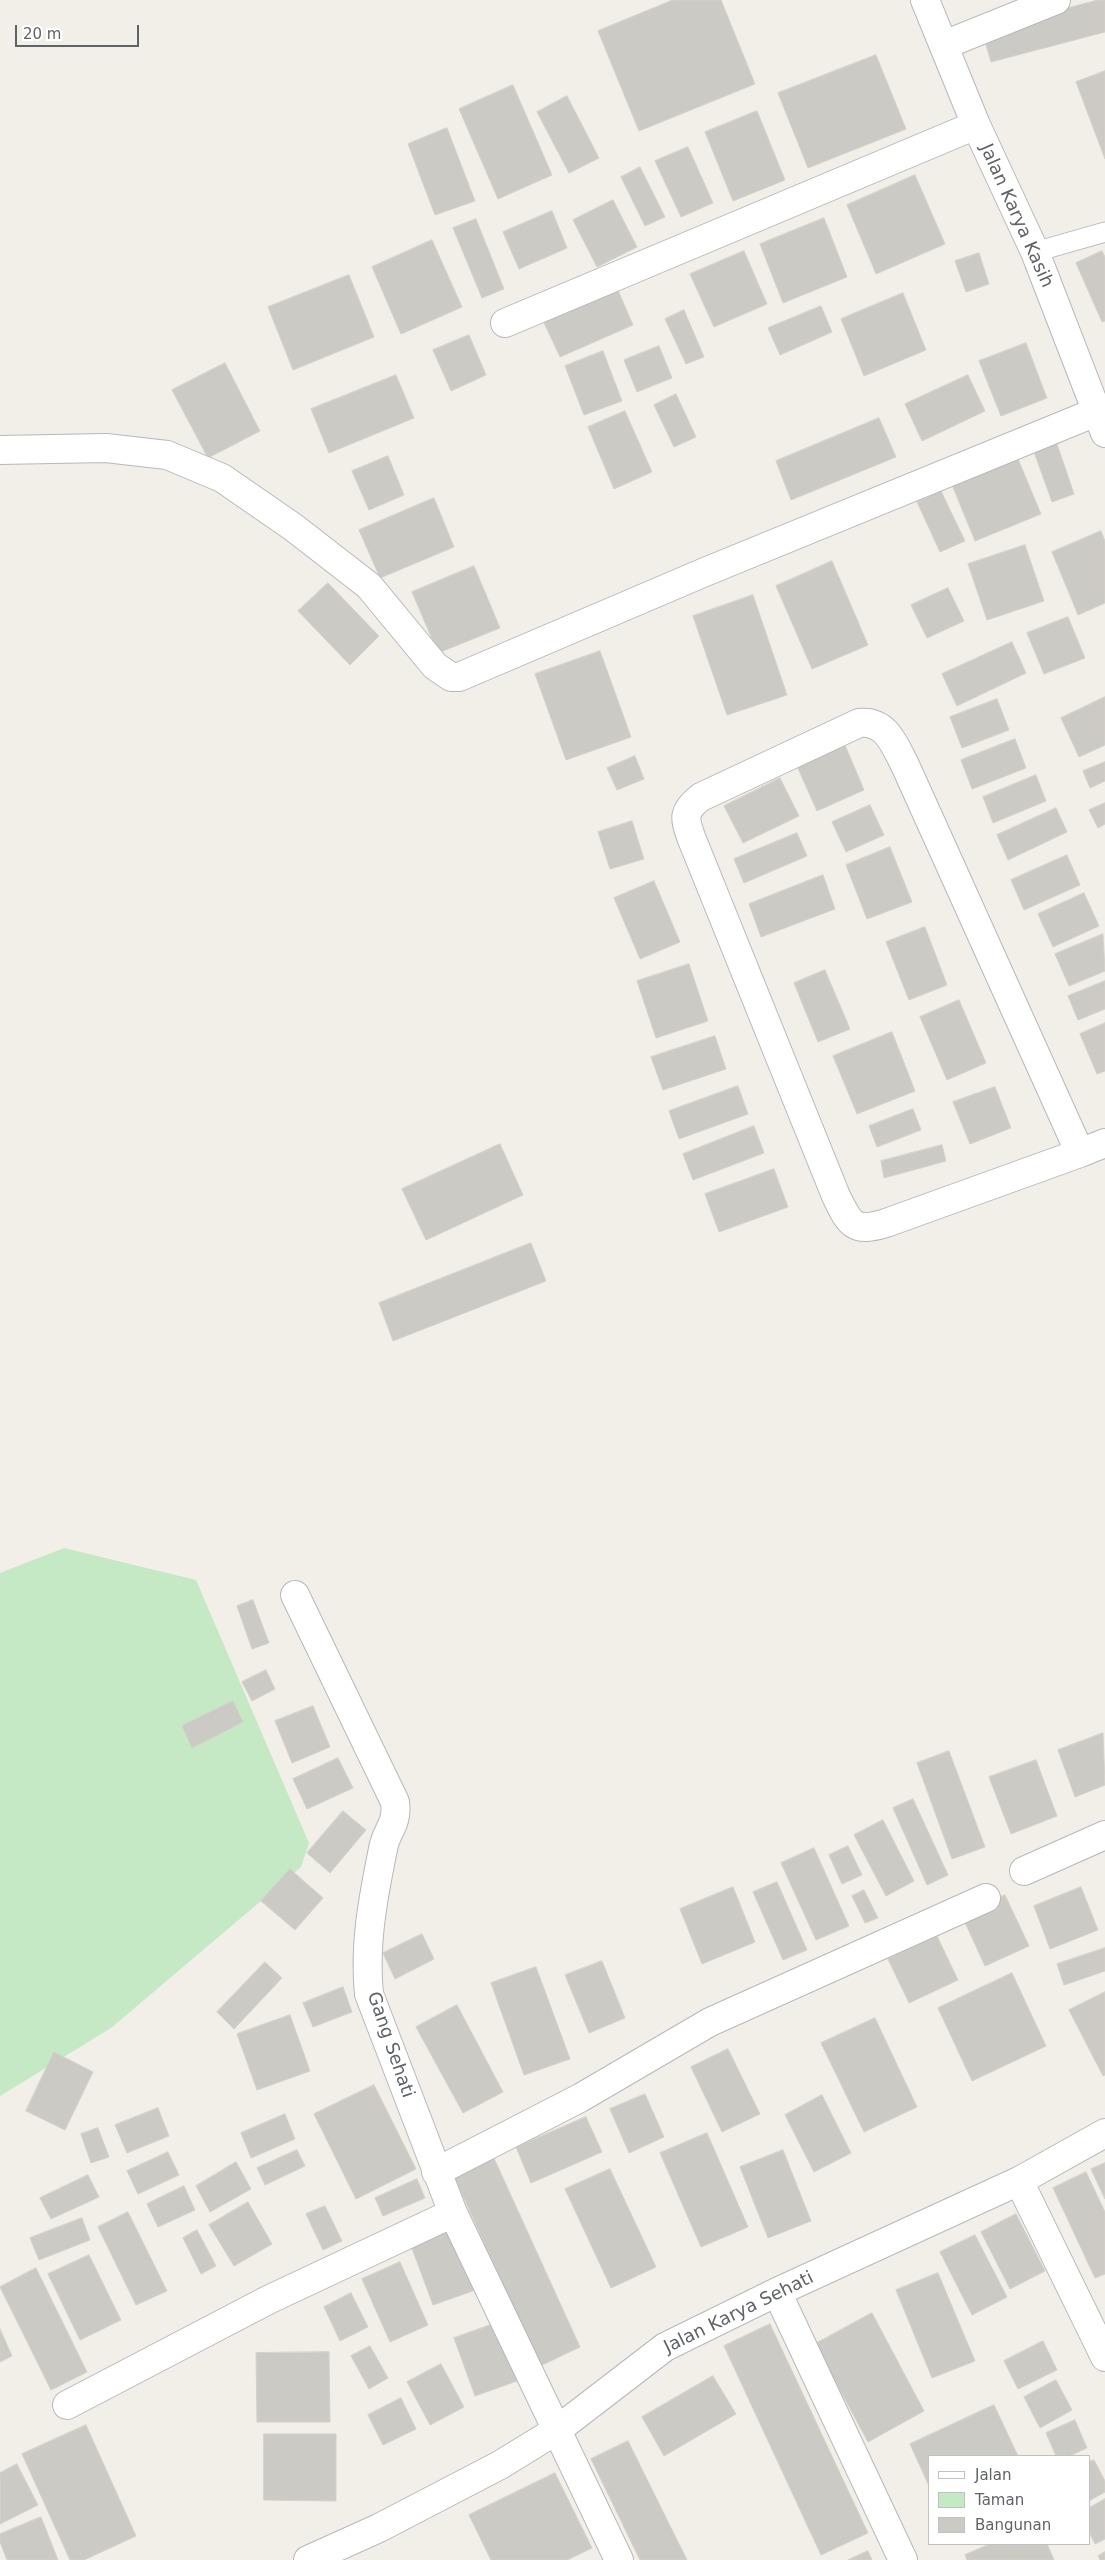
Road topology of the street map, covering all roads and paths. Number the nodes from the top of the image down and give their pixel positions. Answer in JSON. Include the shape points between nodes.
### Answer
{"nodes":[{"id":1,"x":925,"y":0,"type":"edge"},
{"id":2,"x":1056,"y":0,"type":"edge"},
{"id":3,"x":944,"y":45,"type":"junction"},
{"id":4,"x":976,"y":125,"type":"junction"},
{"id":5,"x":1105,"y":232,"type":"edge"},
{"id":6,"x":1035,"y":252,"type":"junction"},
{"id":7,"x":505,"y":323,"type":"dead end"},
{"id":8,"x":1100,"y":422,"type":"edge"},
{"id":9,"x":0,"y":450,"type":"edge"},
{"id":10,"x":1105,"y":1143,"type":"edge"},
{"id":11,"x":1080,"y":1153,"type":"junction"},
{"id":12,"x":295,"y":1595,"type":"dead end"},
{"id":13,"x":1105,"y":1835,"type":"edge"},
{"id":14,"x":1024,"y":1871,"type":"dead end"},
{"id":15,"x":986,"y":1898,"type":"dead end"},
{"id":16,"x":1105,"y":2133,"type":"edge"},
{"id":17,"x":436,"y":2172,"type":"junction"},
{"id":18,"x":1019,"y":2181,"type":"junction"},
{"id":19,"x":453,"y":2213,"type":"junction"},
{"id":20,"x":777,"y":2292,"type":"junction"},
{"id":21,"x":1105,"y":2357,"type":"edge"},
{"id":22,"x":67,"y":2405,"type":"dead end"},
{"id":23,"x":557,"y":2430,"type":"junction"},
{"id":24,"x":308,"y":2560,"type":"edge"},
{"id":25,"x":619,"y":2560,"type":"edge"},
{"id":26,"x":903,"y":2560,"type":"edge"}],
"edges":[{"from":1,"to":3,"type":"street","name":"Jalan Karya Kasih"},
{"from":2,"to":3,"type":"street"},
{"from":3,"to":4,"type":"street","name":"Jalan Karya Kasih"},
{"from":4,"to":6,"type":"street","name":"Jalan Karya Kasih"},
{"from":4,"to":7,"type":"street"},
{"from":5,"to":6,"type":"lane"},
{"from":6,"to":8,"type":"street","name":"Jalan Karya Kasih"},
{"from":8,"to":9,"type":"street","via":[[705,572],[459,677],[451,677],[435,666],[369,586],[294,527],[222,478],[167,455],[106,448]]},
{"from":10,"to":11,"type":"street"},
{"from":11,"to":11,"type":"street","via":[[905,765],[889,735],[879,725],[869,722],[858,724],[692,804],[686,821],[691,837],[848,1219],[862,1228],[869,1228]]},
{"from":12,"to":17,"type":"street","name":"Gang Sehati","via":[[394,1802],[394,1826],[383,1846],[368,1935],[369,1994]]},
{"from":13,"to":14,"type":"street"},
{"from":15,"to":17,"type":"street","via":[[710,2022],[588,2093]]},
{"from":16,"to":18,"type":"street","name":"Jalan Karya Sehati"},
{"from":17,"to":19,"type":"street","name":"Gang Sehati"},
{"from":18,"to":20,"type":"street","name":"Jalan Karya Sehati"},
{"from":18,"to":21,"type":"street"},
{"from":19,"to":22,"type":"street","via":[[268,2300]]},
{"from":19,"to":23,"type":"street","name":"Gang Sehati"},
{"from":20,"to":23,"type":"street","name":"Jalan Karya Sehati","via":[[665,2347]]},
{"from":20,"to":26,"type":"street"},
{"from":23,"to":24,"type":"street","name":"Jalan Karya Sehati","via":[[492,2470]]},
{"from":23,"to":25,"type":"street","name":"Gang Sehati"}]}
